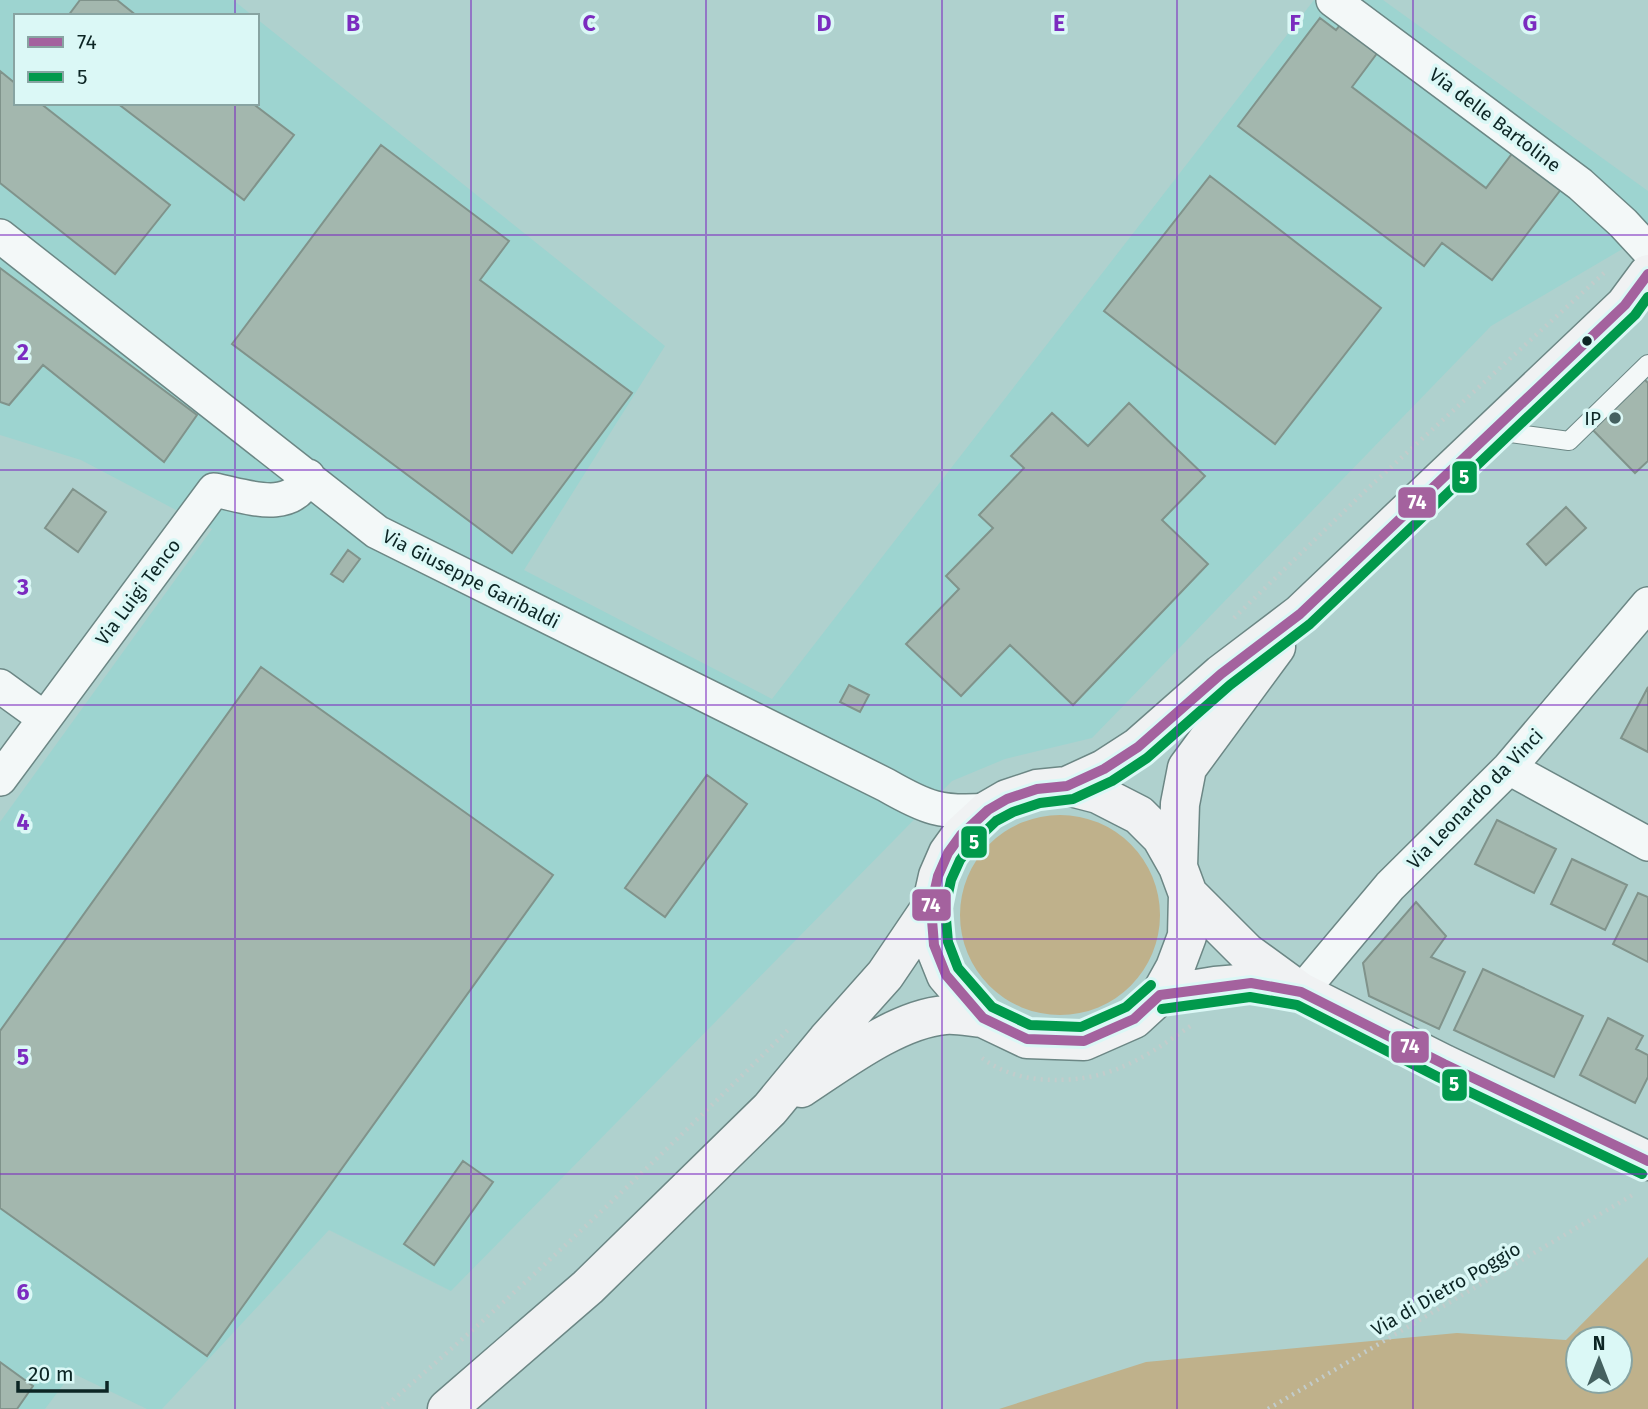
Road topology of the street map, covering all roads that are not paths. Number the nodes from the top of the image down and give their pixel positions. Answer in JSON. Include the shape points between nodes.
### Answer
{"nodes":[{"id":1,"x":1333,"y":0,"type":"edge"},
{"id":2,"x":0,"y":236,"type":"edge"},
{"id":3,"x":1645,"y":255,"type":"edge"},
{"id":4,"x":1637,"y":298,"type":"edge"},
{"id":5,"x":1648,"y":364,"type":"edge"},
{"id":6,"x":1493,"y":430,"type":"junction"},
{"id":7,"x":308,"y":476,"type":"junction"},
{"id":8,"x":1648,"y":604,"type":"edge"},
{"id":9,"x":1300,"y":614,"type":"junction"},
{"id":10,"x":0,"y":686,"type":"edge"},
{"id":11,"x":44,"y":718,"type":"junction"},
{"id":12,"x":1509,"y":768,"type":"junction"},
{"id":13,"x":0,"y":779,"type":"edge"},
{"id":14,"x":1067,"y":786,"type":"junction"},
{"id":15,"x":919,"y":804,"type":"junction"},
{"id":16,"x":988,"y":810,"type":"junction"},
{"id":17,"x":1648,"y":844,"type":"edge"},
{"id":18,"x":1183,"y":880,"type":"junction"},
{"id":19,"x":934,"y":892,"type":"junction"},
{"id":20,"x":1301,"y":992,"type":"junction"},
{"id":21,"x":1160,"y":995,"type":"junction"},
{"id":22,"x":983,"y":1018,"type":"junction"},
{"id":23,"x":770,"y":1109,"type":"junction"},
{"id":24,"x":1643,"y":1177,"type":"edge"},
{"id":25,"x":447,"y":1409,"type":"edge"}],
"edges":[{"from":1,"to":3,"type":"street","name":"Via delle Bartoline","via":[[1580,184]]},
{"from":2,"to":7,"type":"street","name":"Via Giuseppe Garibaldi"},
{"from":3,"to":4,"type":"main road"},
{"from":4,"to":6,"type":"main road"},
{"from":5,"to":6,"type":"lane","via":[[1569,441]]},
{"from":6,"to":9,"type":"main road"},
{"from":7,"to":11,"type":"street","name":"Via Luigi Tenco","via":[[289,499],[275,502],[214,490]]},
{"from":7,"to":15,"type":"street","name":"Via Giuseppe Garibaldi","via":[[377,532]]},
{"from":8,"to":12,"type":"street","name":"Via Leonardo da Vinci"},
{"from":9,"to":14,"type":"main road","via":[[1221,674],[1138,747]]},
{"from":9,"to":18,"type":"main road","via":[[1187,768],[1180,804]]},
{"from":10,"to":11,"type":"street"},
{"from":11,"to":13,"type":"street","name":"Via Luigi Tenco"},
{"from":12,"to":17,"type":"street"},
{"from":12,"to":20,"type":"street","name":"Via Leonardo da Vinci","via":[[1390,886]]},
{"from":14,"to":16,"type":"main road","via":[[1037,789]]},
{"from":14,"to":18,"type":"main road","via":[[1098,794],[1139,815],[1161,838]]},
{"from":15,"to":16,"type":"street","name":"Via Giuseppe Garibaldi","via":[[957,812]]},
{"from":15,"to":19,"type":"street","via":[[931,822]]},
{"from":16,"to":19,"type":"main road","via":[[948,853]]},
{"from":18,"to":20,"type":"main road","via":[[1245,952]]},
{"from":18,"to":21,"type":"main road","via":[[1186,936]]},
{"from":19,"to":22,"type":"main road","via":[[934,945],[946,975]]},
{"from":19,"to":23,"type":"main road","via":[[885,975]]},
{"from":20,"to":21,"type":"main road","via":[[1251,984]]},
{"from":20,"to":24,"type":"main road","via":[[1444,1064]]},
{"from":21,"to":22,"type":"main road","via":[[1134,1019],[1084,1041],[1027,1039]]},
{"from":22,"to":23,"type":"main road","via":[[945,1016],[917,1022],[840,1063]]},
{"from":23,"to":25,"type":"main road","via":[[588,1287]]}]}
